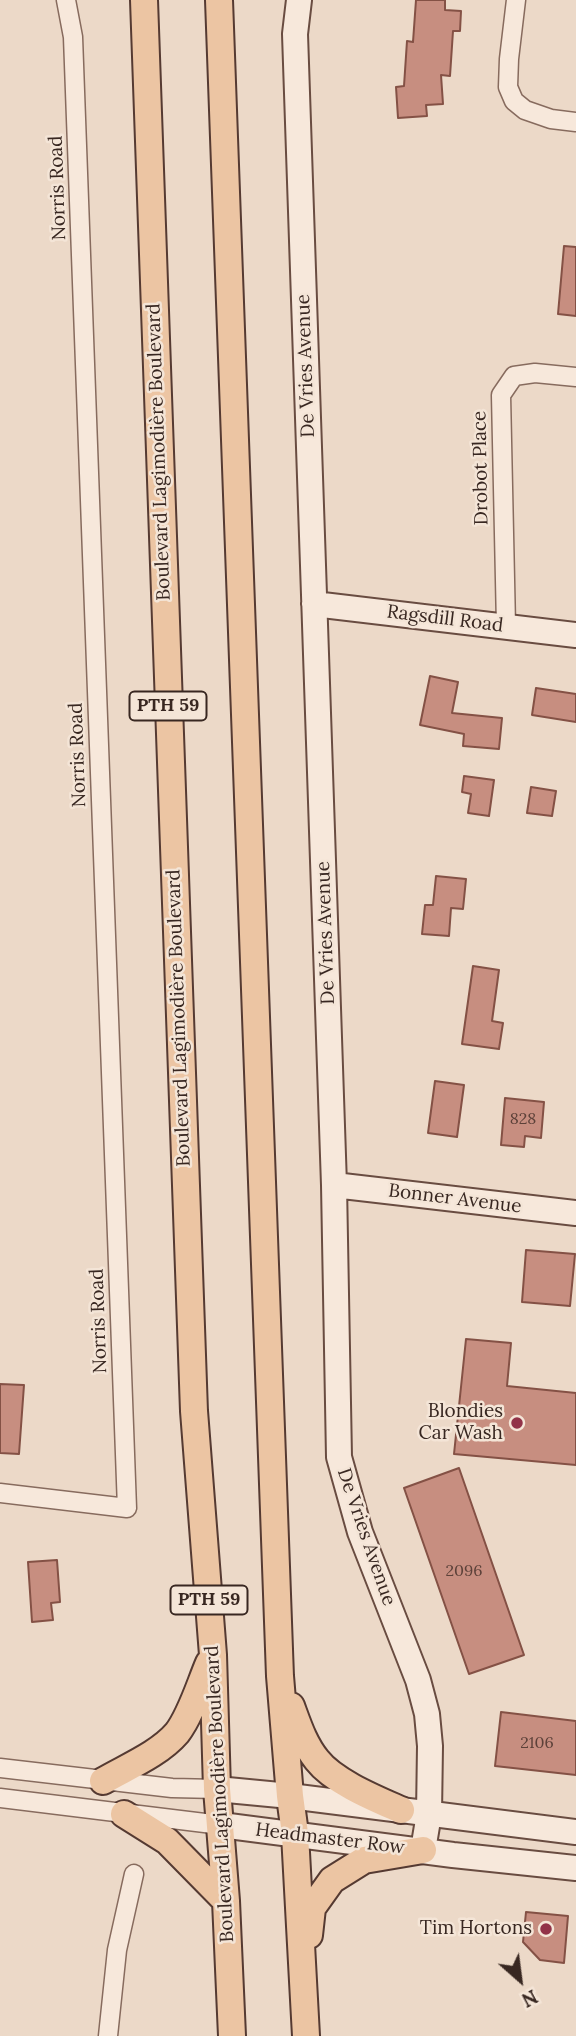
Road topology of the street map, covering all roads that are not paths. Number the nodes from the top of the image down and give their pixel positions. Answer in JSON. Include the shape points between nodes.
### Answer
{"nodes":[{"id":1,"x":66,"y":0,"type":"edge"},
{"id":2,"x":144,"y":0,"type":"edge"},
{"id":3,"x":219,"y":0,"type":"edge"},
{"id":4,"x":299,"y":0,"type":"edge"},
{"id":5,"x":516,"y":0,"type":"edge"},
{"id":6,"x":576,"y":122,"type":"edge"},
{"id":7,"x":576,"y":377,"type":"edge"},
{"id":8,"x":314,"y":604,"type":"junction"},
{"id":9,"x":506,"y":626,"type":"junction"},
{"id":10,"x":576,"y":635,"type":"edge"},
{"id":11,"x":334,"y":1185,"type":"junction"},
{"id":12,"x":576,"y":1213,"type":"edge"},
{"id":13,"x":0,"y":1493,"type":"edge"},
{"id":14,"x":213,"y":1655,"type":"junction"},
{"id":15,"x":280,"y":1676,"type":"junction"},
{"id":16,"x":0,"y":1768,"type":"edge"},
{"id":17,"x":103,"y":1781,"type":"junction"},
{"id":18,"x":217,"y":1789,"type":"junction"},
{"id":19,"x":290,"y":1796,"type":"junction"},
{"id":20,"x":0,"y":1798,"type":"edge"},
{"id":21,"x":401,"y":1810,"type":"junction"},
{"id":22,"x":124,"y":1814,"type":"junction"},
{"id":23,"x":429,"y":1814,"type":"junction"},
{"id":24,"x":220,"y":1825,"type":"junction"},
{"id":25,"x":576,"y":1832,"type":"edge"},
{"id":26,"x":295,"y":1833,"type":"junction"},
{"id":27,"x":423,"y":1850,"type":"junction"},
{"id":28,"x":576,"y":1868,"type":"edge"},
{"id":29,"x":134,"y":1874,"type":"dead end"},
{"id":30,"x":226,"y":1901,"type":"junction"},
{"id":31,"x":304,"y":1982,"type":"junction"},
{"id":32,"x":108,"y":2036,"type":"edge"},
{"id":33,"x":232,"y":2036,"type":"edge"},
{"id":34,"x":306,"y":2036,"type":"edge"}],
"edges":[{"from":1,"to":13,"type":"street","name":"Norris Road","via":[[74,37],[127,1508]]},
{"from":2,"to":14,"type":"main road","name":"Boulevard Lagimodière Boulevard","number":"PTH 59","via":[[194,1411]]},
{"from":3,"to":15,"type":"main road"},
{"from":4,"to":8,"type":"street","name":"De Vries Avenue","via":[[295,34]]},
{"from":5,"to":6,"type":"street","via":[[508,87],[514,101],[551,119]]},
{"from":7,"to":9,"type":"street","name":"Drobot Place","via":[[514,376],[501,395]]},
{"from":8,"to":9,"type":"street","name":"Ragsdill Road"},
{"from":8,"to":11,"type":"street","name":"De Vries Avenue"},
{"from":9,"to":10,"type":"street","name":"Ragsdill Road"},
{"from":11,"to":12,"type":"street","name":"Bonner Avenue"},
{"from":11,"to":23,"type":"street","name":"De Vries Avenue","via":[[339,1457],[360,1532],[424,1701],[430,1746]]},
{"from":14,"to":17,"type":"main road","via":[[177,1732]]},
{"from":14,"to":18,"type":"main road","name":"Boulevard Lagimodière Boulevard","number":"PTH 59"},
{"from":15,"to":19,"type":"main road"},
{"from":15,"to":21,"type":"main road","via":[[303,1738],[318,1762],[351,1787]]},
{"from":16,"to":17,"type":"street","name":"Headmaster Row"},
{"from":17,"to":18,"type":"street","name":"Headmaster Row"},
{"from":18,"to":19,"type":"street","name":"Headmaster Row"},
{"from":18,"to":24,"type":"main road","name":"Boulevard Lagimodière Boulevard","number":"PTH 59"},
{"from":19,"to":21,"type":"street","name":"Headmaster Row"},
{"from":19,"to":26,"type":"main road"},
{"from":20,"to":22,"type":"street","name":"Headmaster Row"},
{"from":21,"to":23,"type":"street","name":"Headmaster Row"},
{"from":22,"to":24,"type":"street","name":"Headmaster Row"},
{"from":22,"to":30,"type":"main road","via":[[167,1841]]},
{"from":23,"to":25,"type":"street","name":"Headmaster Row"},
{"from":23,"to":27,"type":"street","name":"De Vries Avenue"},
{"from":24,"to":26,"type":"street","name":"Headmaster Row"},
{"from":24,"to":30,"type":"main road","name":"Boulevard Lagimodière Boulevard","number":"PTH 59"},
{"from":26,"to":27,"type":"street","name":"Headmaster Row"},
{"from":26,"to":31,"type":"main road"},
{"from":27,"to":28,"type":"street","name":"Headmaster Row"},
{"from":27,"to":31,"type":"main road","via":[[365,1860],[332,1880],[312,1908]]},
{"from":29,"to":32,"type":"street","via":[[117,1950]]},
{"from":30,"to":33,"type":"main road","name":"Boulevard Lagimodière Boulevard","number":"PTH 59"},
{"from":31,"to":34,"type":"main road"}]}
